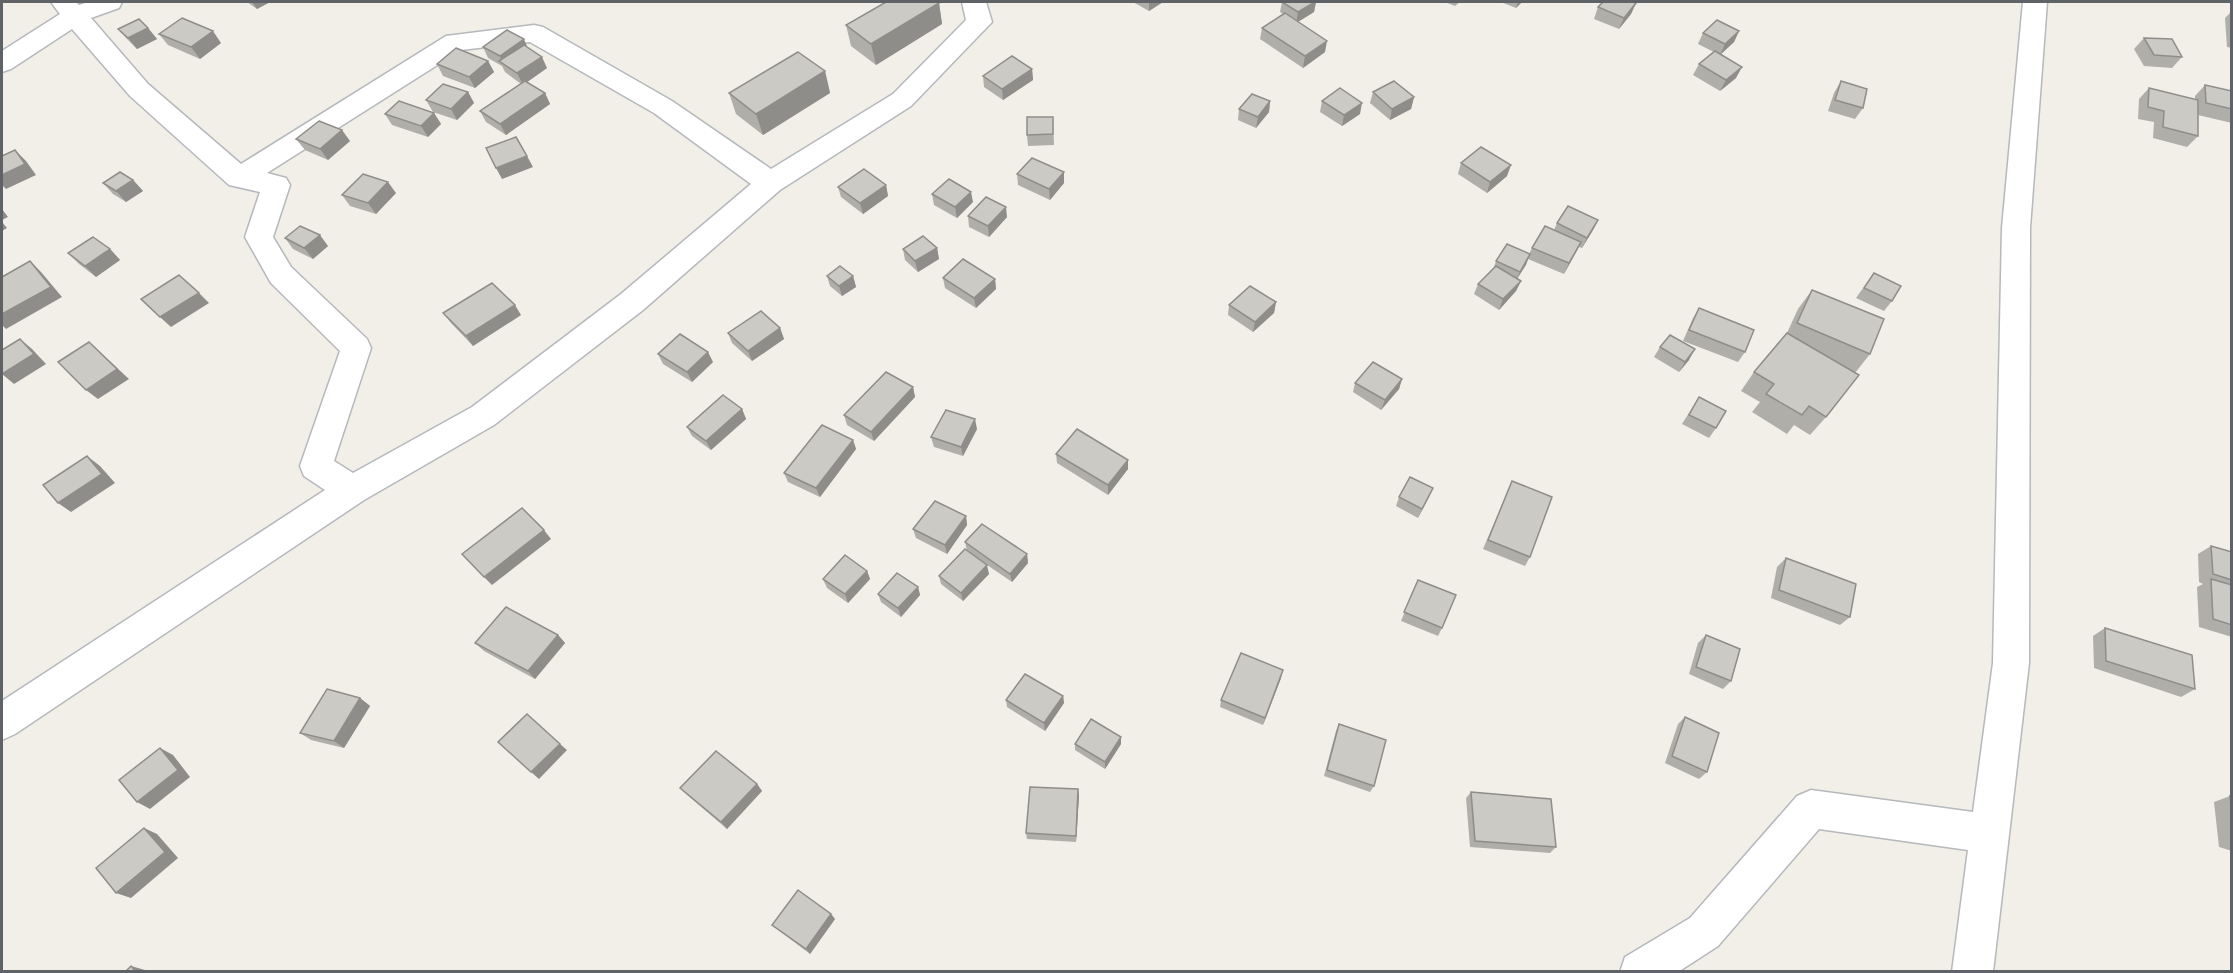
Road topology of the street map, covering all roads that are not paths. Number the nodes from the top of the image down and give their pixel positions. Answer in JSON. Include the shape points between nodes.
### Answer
{"nodes":[{"id":1,"x":110,"y":2,"type":"edge"},
{"id":2,"x":974,"y":2,"type":"edge"},
{"id":3,"x":2035,"y":2,"type":"edge"},
{"id":4,"x":70,"y":8,"type":"edge"},
{"id":5,"x":2,"y":63,"type":"edge"},
{"id":6,"x":239,"y":178,"type":"junction"},
{"id":7,"x":770,"y":183,"type":"junction"},
{"id":8,"x":352,"y":490,"type":"junction"},
{"id":9,"x":2,"y":722,"type":"edge"},
{"id":10,"x":1989,"y":834,"type":"junction"},
{"id":11,"x":1640,"y":972,"type":"edge"},
{"id":12,"x":1972,"y":972,"type":"edge"}],
"edges":[{"from":1,"to":4,"type":"street"},
{"from":2,"to":7,"type":"street","via":[[979,22],[902,100]]},
{"from":3,"to":10,"type":"street","via":[[2016,228],[2011,663]]},
{"from":4,"to":5,"type":"street"},
{"from":4,"to":6,"type":"street","via":[[139,90]]},
{"from":6,"to":7,"type":"street","via":[[455,42],[534,33],[663,107]]},
{"from":6,"to":8,"type":"street","via":[[276,185],[258,237],[281,275],[356,348],[316,466]]},
{"from":7,"to":8,"type":"street","via":[[632,302],[483,416]]},
{"from":8,"to":9,"type":"street"},
{"from":10,"to":11,"type":"street","via":[[1811,809],[1704,932]]},
{"from":10,"to":12,"type":"street"}]}
